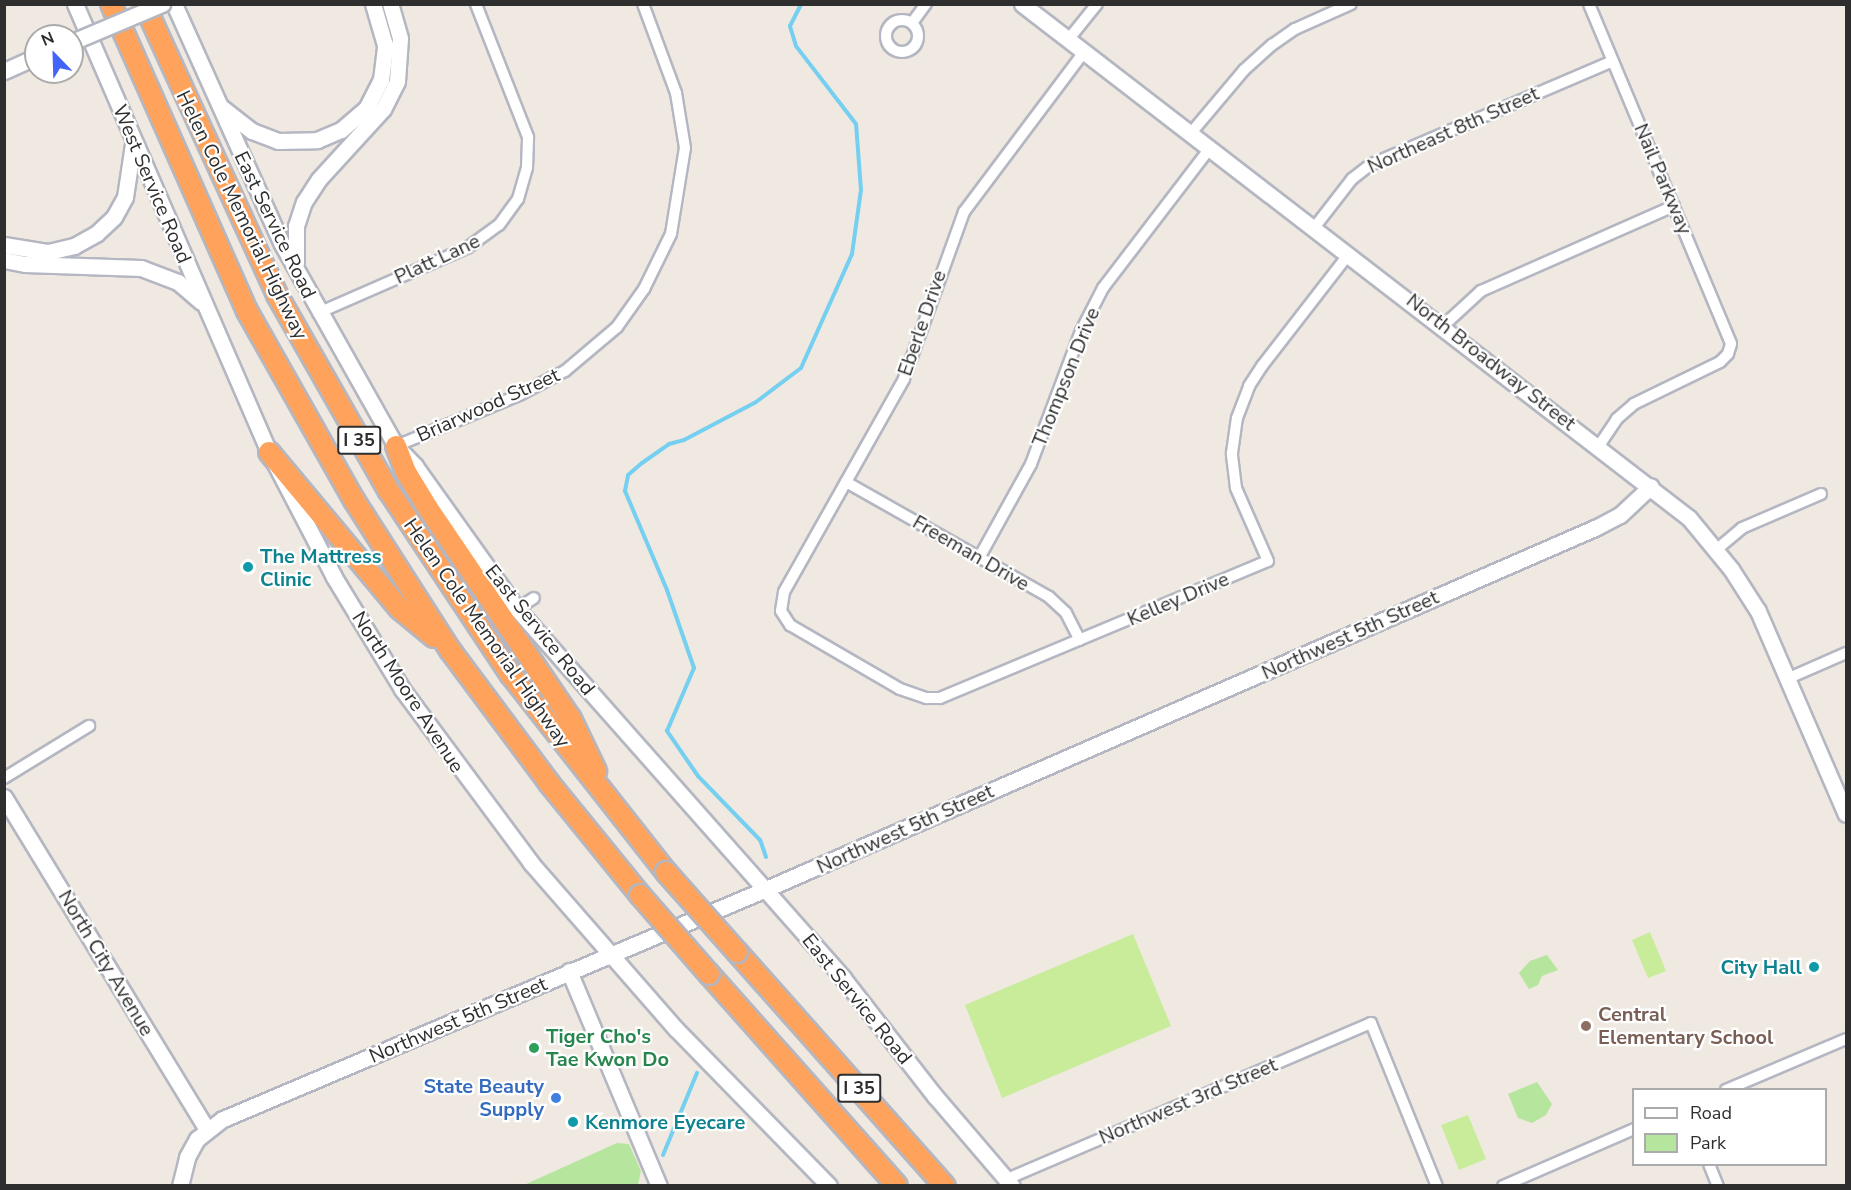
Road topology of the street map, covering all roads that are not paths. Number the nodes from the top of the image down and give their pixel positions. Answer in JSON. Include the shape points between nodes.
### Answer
{"nodes":[{"id":1,"x":75,"y":4,"type":"edge"},
{"id":2,"x":111,"y":4,"type":"edge"},
{"id":3,"x":144,"y":4,"type":"edge"},
{"id":4,"x":162,"y":4,"type":"edge"},
{"id":5,"x":174,"y":4,"type":"edge"},
{"id":6,"x":373,"y":4,"type":"edge"},
{"id":7,"x":390,"y":4,"type":"edge"},
{"id":8,"x":476,"y":4,"type":"edge"},
{"id":9,"x":643,"y":4,"type":"edge"},
{"id":10,"x":926,"y":4,"type":"edge"},
{"id":11,"x":1022,"y":4,"type":"edge"},
{"id":12,"x":1097,"y":4,"type":"edge"},
{"id":13,"x":1351,"y":4,"type":"edge"},
{"id":14,"x":1589,"y":4,"type":"edge"},
{"id":15,"x":912,"y":23,"type":"dead end"},
{"id":16,"x":84,"y":37,"type":"edge"},
{"id":17,"x":1068,"y":40,"type":"junction"},
{"id":18,"x":1084,"y":52,"type":"junction"},
{"id":19,"x":1613,"y":60,"type":"junction"},
{"id":20,"x":24,"y":62,"type":"edge"},
{"id":21,"x":4,"y":71,"type":"edge"},
{"id":22,"x":216,"y":102,"type":"junction"},
{"id":23,"x":1191,"y":134,"type":"junction"},
{"id":24,"x":133,"y":141,"type":"junction"},
{"id":25,"x":1210,"y":148,"type":"junction"},
{"id":26,"x":1674,"y":206,"type":"junction"},
{"id":27,"x":1314,"y":228,"type":"junction"},
{"id":28,"x":4,"y":244,"type":"edge"},
{"id":29,"x":1349,"y":254,"type":"junction"},
{"id":30,"x":4,"y":260,"type":"edge"},
{"id":31,"x":296,"y":272,"type":"junction"},
{"id":32,"x":204,"y":304,"type":"junction"},
{"id":33,"x":318,"y":313,"type":"junction"},
{"id":34,"x":1443,"y":326,"type":"junction"},
{"id":35,"x":396,"y":446,"type":"junction"},
{"id":36,"x":1599,"y":446,"type":"junction"},
{"id":37,"x":269,"y":452,"type":"junction"},
{"id":38,"x":846,"y":482,"type":"junction"},
{"id":39,"x":1652,"y":486,"type":"junction"},
{"id":40,"x":1821,"y":494,"type":"dead end"},
{"id":41,"x":1716,"y":550,"type":"junction"},
{"id":42,"x":979,"y":558,"type":"junction"},
{"id":43,"x":534,"y":598,"type":"dead end"},
{"id":44,"x":780,"y":606,"type":"joint"},
{"id":45,"x":517,"y":609,"type":"junction"},
{"id":46,"x":1080,"y":640,"type":"junction"},
{"id":47,"x":450,"y":650,"type":"junction"},
{"id":48,"x":1846,"y":653,"type":"edge"},
{"id":49,"x":1789,"y":678,"type":"junction"},
{"id":50,"x":89,"y":726,"type":"dead end"},
{"id":51,"x":4,"y":778,"type":"edge"},
{"id":52,"x":4,"y":796,"type":"edge"},
{"id":53,"x":612,"y":806,"type":"junction"},
{"id":54,"x":1846,"y":814,"type":"edge"},
{"id":55,"x":766,"y":889,"type":"junction"},
{"id":56,"x":610,"y":954,"type":"junction"},
{"id":57,"x":569,"y":972,"type":"junction"},
{"id":58,"x":1846,"y":1039,"type":"edge"},
{"id":59,"x":1728,"y":1088,"type":"edge"},
{"id":60,"x":207,"y":1130,"type":"junction"},
{"id":61,"x":1632,"y":1130,"type":"edge"},
{"id":62,"x":1710,"y":1166,"type":"edge"},
{"id":63,"x":658,"y":1182,"type":"edge"},
{"id":64,"x":1009,"y":1182,"type":"edge"},
{"id":65,"x":180,"y":1185,"type":"edge"},
{"id":66,"x":829,"y":1185,"type":"edge"},
{"id":67,"x":897,"y":1185,"type":"edge"},
{"id":68,"x":945,"y":1185,"type":"edge"},
{"id":69,"x":1437,"y":1185,"type":"edge"},
{"id":70,"x":1503,"y":1185,"type":"edge"},
{"id":71,"x":1718,"y":1185,"type":"edge"}],
"edges":[{"from":1,"to":24,"type":"main road","name":"West Service Road"},
{"from":2,"to":47,"type":"highway","name":"Helen Cole Memorial Highway","number":"I 35","via":[[248,311],[354,500]]},
{"from":3,"to":53,"type":"highway","name":"Helen Cole Memorial Highway","number":"I 35","via":[[277,295],[335,400],[451,589]]},
{"from":4,"to":16,"type":"main road","bridge":true},
{"from":5,"to":22,"type":"main road","name":"East Service Road"},
{"from":6,"to":22,"type":"main road","via":[[385,45],[381,80],[363,112],[340,130],[317,140],[278,141],[252,131]]},
{"from":7,"to":31,"type":"main road","via":[[400,38],[397,81],[383,109],[319,179],[304,202],[296,226]]},
{"from":8,"to":33,"type":"street","name":"Platt Lane","via":[[528,137],[527,168],[518,199],[498,225],[466,248]]},
{"from":9,"to":35,"type":"street","name":"Briarwood Street","via":[[676,93],[685,148],[670,234],[644,289],[617,327],[565,371],[519,395]]},
{"from":10,"to":15,"type":"street"},
{"from":11,"to":17,"type":"main road","name":"North Broadway Street"},
{"from":12,"to":17,"type":"street"},
{"from":13,"to":23,"type":"street","via":[[1295,29],[1272,45],[1244,70]]},
{"from":14,"to":19,"type":"street","name":"Nail Parkway"},
{"from":17,"to":18,"type":"main road","name":"North Broadway Street"},
{"from":18,"to":23,"type":"main road","name":"North Broadway Street"},
{"from":18,"to":38,"type":"street","name":"Eberle Drive","via":[[964,212],[904,379]]},
{"from":19,"to":26,"type":"street","name":"Nail Parkway"},
{"from":19,"to":27,"type":"street","name":"Northeast 8th Street","via":[[1370,165],[1352,179]]},
{"from":20,"to":21,"type":"main road"},
{"from":22,"to":31,"type":"main road","name":"East Service Road"},
{"from":23,"to":25,"type":"main road","name":"North Broadway Street"},
{"from":24,"to":28,"type":"main road","via":[[125,197],[114,217],[97,233],[74,246],[48,252]]},
{"from":24,"to":32,"type":"main road","name":"West Service Road"},
{"from":25,"to":27,"type":"main road","name":"North Broadway Street"},
{"from":25,"to":42,"type":"street","name":"Thompson Drive","via":[[1103,288],[1081,331],[1031,464]]},
{"from":26,"to":34,"type":"street","via":[[1481,291]]},
{"from":26,"to":36,"type":"street","name":"Nail Parkway","via":[[1729,336],[1728,354],[1712,367],[1634,404],[1617,419]]},
{"from":27,"to":29,"type":"main road","name":"North Broadway Street"},
{"from":29,"to":34,"type":"main road","name":"North Broadway Street"},
{"from":29,"to":46,"type":"street","name":"Kelley Drive","via":[[1262,366],[1245,393],[1237,418],[1232,453],[1236,488],[1268,561]]},
{"from":30,"to":32,"type":"main road","via":[[141,268],[178,282]]},
{"from":31,"to":33,"type":"main road","name":"East Service Road"},
{"from":32,"to":37,"type":"main road","name":"North Moore Avenue"},
{"from":33,"to":35,"type":"main road","name":"East Service Road"},
{"from":34,"to":36,"type":"main road","name":"North Broadway Street"},
{"from":35,"to":45,"type":"main road","name":"East Service Road","via":[[415,466]]},
{"from":35,"to":53,"type":"highway","via":[[429,508],[571,719]]},
{"from":36,"to":39,"type":"main road","name":"North Broadway Street"},
{"from":37,"to":47,"type":"highway","via":[[400,609]]},
{"from":37,"to":56,"type":"main road","name":"North Moore Avenue","via":[[333,577],[409,698],[492,814]]},
{"from":38,"to":42,"type":"street","name":"Freeman Drive"},
{"from":38,"to":44,"type":"street","name":"Eberle Drive","via":[[784,592]]},
{"from":39,"to":41,"type":"main road","name":"North Broadway Street","via":[[1689,518]]},
{"from":39,"to":55,"type":"main road","name":"Northwest 5th Street","via":[[1620,515],[1597,527]]},
{"from":40,"to":41,"type":"street","via":[[1742,528]]},
{"from":41,"to":49,"type":"main road","name":"North Broadway Street","via":[[1758,611]]},
{"from":42,"to":46,"type":"street","name":"Freeman Drive","via":[[1059,604]]},
{"from":43,"to":45,"type":"street"},
{"from":44,"to":46,"type":"street","name":"Kelley Drive","via":[[784,619],[799,631],[900,689],[926,698],[951,695]]},
{"from":45,"to":55,"type":"main road","name":"East Service Road"},
{"from":47,"to":67,"type":"highway","name":"Helen Cole Memorial Highway","number":"I 35","bridge":true,"via":[[640,895]]},
{"from":48,"to":49,"type":"street"},
{"from":49,"to":54,"type":"main road","name":"North Broadway Street"},
{"from":50,"to":51,"type":"street"},
{"from":52,"to":60,"type":"main road","name":"North City Avenue"},
{"from":53,"to":68,"type":"highway","name":"Helen Cole Memorial Highway","number":"I 35","bridge":true},
{"from":55,"to":56,"type":"main road","name":"Northwest 5th Street"},
{"from":55,"to":64,"type":"main road","name":"East Service Road"},
{"from":56,"to":57,"type":"main road","name":"Northwest 5th Street"},
{"from":56,"to":66,"type":"main road","via":[[676,1029]]},
{"from":57,"to":60,"type":"main road","name":"Northwest 5th Street","via":[[223,1119]]},
{"from":57,"to":63,"type":"main road"},
{"from":58,"to":59,"type":"street"},
{"from":60,"to":65,"type":"main road","name":"Northwest 5th Street","via":[[187,1157]]},
{"from":61,"to":70,"type":"street"},
{"from":62,"to":71,"type":"street"},
{"from":64,"to":69,"type":"street","name":"Northwest 3rd Street","via":[[1371,1023]]}]}
